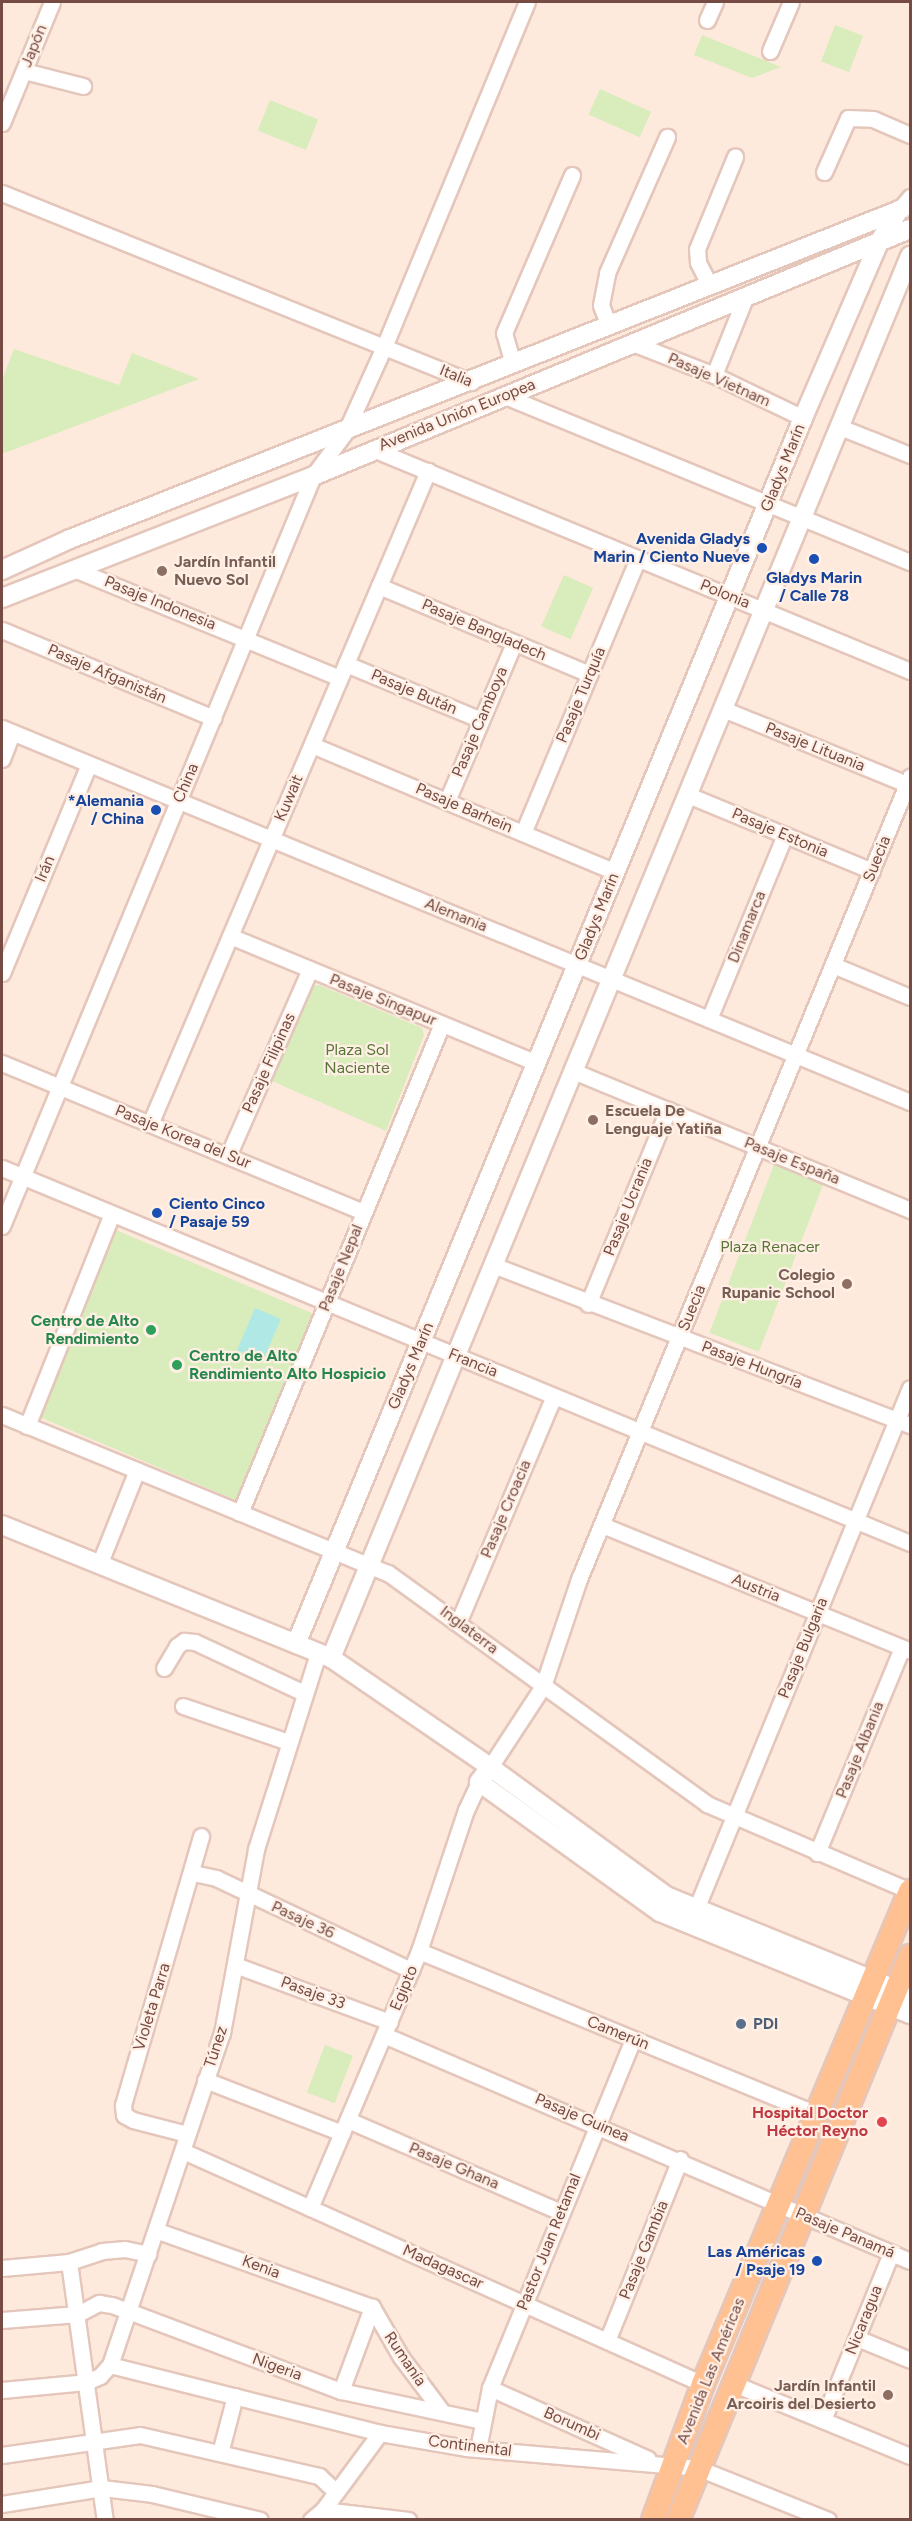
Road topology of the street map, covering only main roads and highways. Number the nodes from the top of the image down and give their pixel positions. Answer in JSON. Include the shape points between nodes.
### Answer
{"nodes":[{"id":1,"x":910,"y":1891,"type":"edge"},
{"id":2,"x":910,"y":1956,"type":"edge"},
{"id":3,"x":902,"y":2002,"type":"edge"},
{"id":4,"x":653,"y":2520,"type":"edge"},
{"id":5,"x":678,"y":2520,"type":"edge"}],
"edges":[{"from":1,"to":4,"type":"main road","name":"Avenida Las Américas","via":[[703,2384],[664,2463]]},
{"from":2,"to":3,"type":"main road","name":"Avenida Las Américas"},
{"from":3,"to":5,"type":"main road","name":"Avenida Las Américas","via":[[803,2217]]}]}
